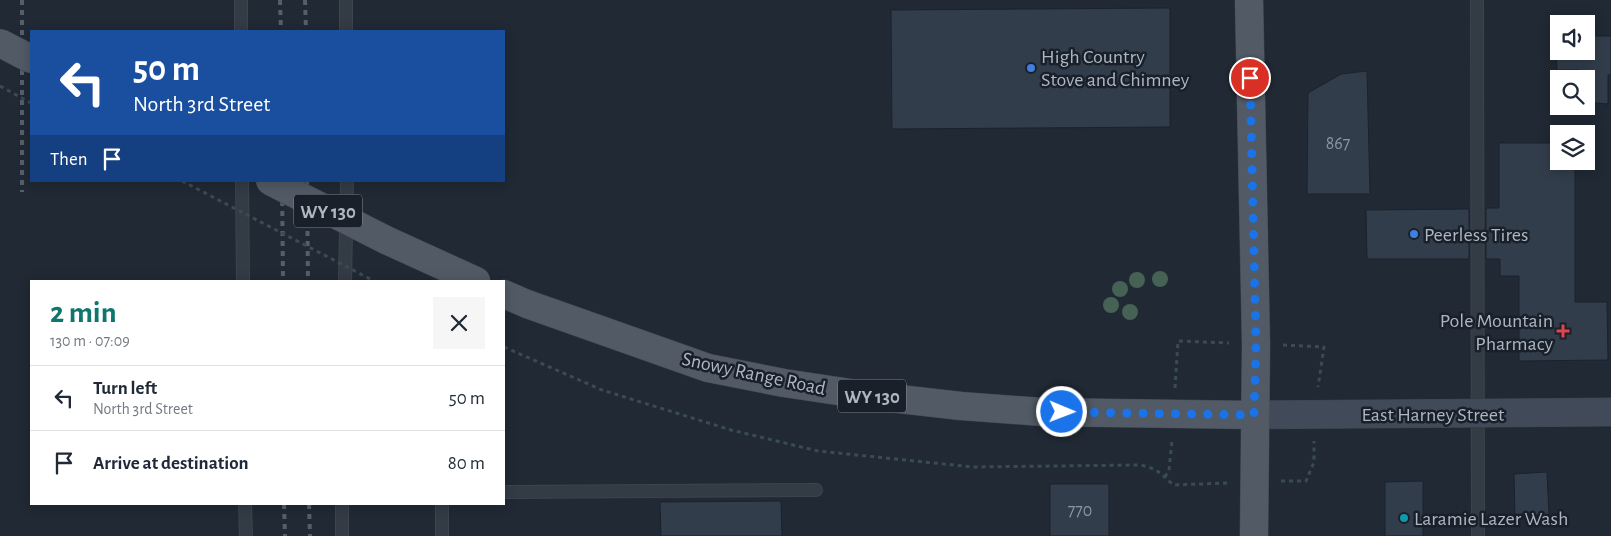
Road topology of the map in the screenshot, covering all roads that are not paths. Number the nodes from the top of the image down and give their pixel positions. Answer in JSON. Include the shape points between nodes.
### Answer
{"nodes":[{"id":1,"x":241,"y":0,"type":"edge"},
{"id":2,"x":346,"y":0,"type":"edge"},
{"id":3,"x":1249,"y":0,"type":"edge"},
{"id":4,"x":1477,"y":0,"type":"edge"},
{"id":5,"x":241,"y":30,"type":"edge"},
{"id":6,"x":346,"y":30,"type":"edge"},
{"id":7,"x":0,"y":43,"type":"edge"},
{"id":8,"x":30,"y":58,"type":"edge"},
{"id":9,"x":242,"y":182,"type":"edge"},
{"id":10,"x":272,"y":182,"type":"edge"},
{"id":11,"x":348,"y":182,"type":"edge"},
{"id":12,"x":243,"y":280,"type":"edge"},
{"id":13,"x":345,"y":280,"type":"edge"},
{"id":14,"x":474,"y":280,"type":"edge"},
{"id":15,"x":505,"y":294,"type":"edge"},
{"id":16,"x":1611,"y":412,"type":"edge"},
{"id":17,"x":1477,"y":414,"type":"junction"},
{"id":18,"x":1254,"y":415,"type":"junction"},
{"id":19,"x":816,"y":490,"type":"dead end"},
{"id":20,"x":505,"y":492,"type":"edge"},
{"id":21,"x":245,"y":505,"type":"edge"},
{"id":22,"x":342,"y":505,"type":"edge"},
{"id":23,"x":442,"y":505,"type":"edge"},
{"id":24,"x":246,"y":536,"type":"edge"},
{"id":25,"x":342,"y":536,"type":"edge"},
{"id":26,"x":442,"y":536,"type":"edge"},
{"id":27,"x":1254,"y":536,"type":"edge"},
{"id":28,"x":1478,"y":536,"type":"edge"}],
"edges":[{"from":1,"to":5,"type":"lane"},
{"from":2,"to":6,"type":"lane"},
{"from":3,"to":18,"type":"main road","via":[[1256,344]]},
{"from":4,"to":17,"type":"lane"},
{"from":7,"to":8,"type":"main road","bridge":true},
{"from":9,"to":12,"type":"lane"},
{"from":10,"to":14,"type":"main road","number":"WY 130","bridge":true},
{"from":11,"to":13,"type":"lane"},
{"from":15,"to":18,"type":"main road","name":"Snowy Range Road","number":"WY 130","via":[[708,368],[784,383],[961,406],[1042,412]]},
{"from":16,"to":17,"type":"main road","name":"East Harney Street"},
{"from":17,"to":18,"type":"main road","name":"East Harney Street"},
{"from":17,"to":28,"type":"lane"},
{"from":18,"to":27,"type":"main road"},
{"from":19,"to":20,"type":"lane"},
{"from":21,"to":24,"type":"lane"},
{"from":22,"to":25,"type":"lane"},
{"from":23,"to":26,"type":"lane"}]}
